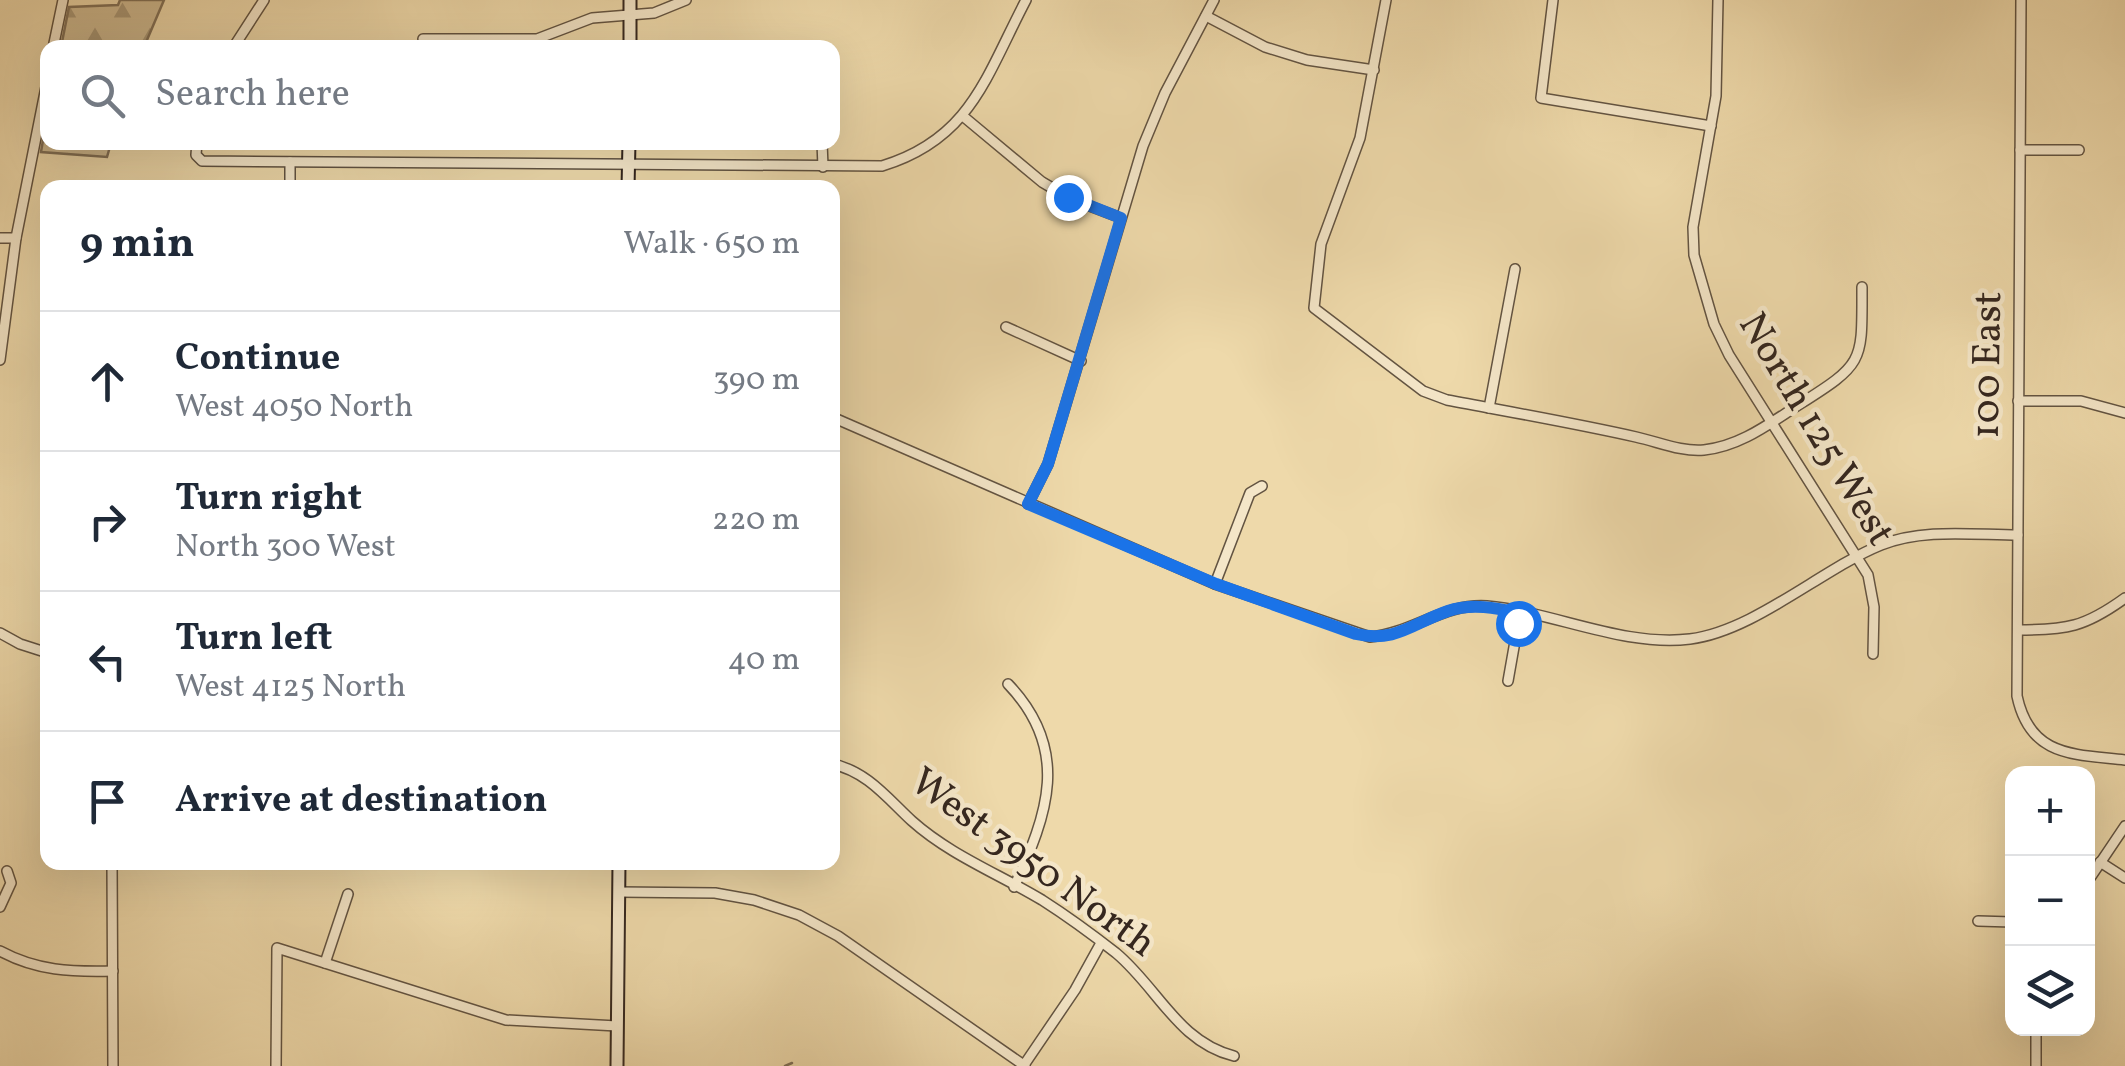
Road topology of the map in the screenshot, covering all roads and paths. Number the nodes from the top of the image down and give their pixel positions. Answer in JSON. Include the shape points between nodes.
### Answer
{"nodes":[{"id":1,"x":63,"y":0,"type":"edge"},
{"id":2,"x":264,"y":0,"type":"edge"},
{"id":3,"x":630,"y":0,"type":"edge"},
{"id":4,"x":686,"y":0,"type":"edge"},
{"id":5,"x":1026,"y":0,"type":"edge"},
{"id":6,"x":1214,"y":0,"type":"edge"},
{"id":7,"x":1386,"y":0,"type":"edge"},
{"id":8,"x":1553,"y":0,"type":"edge"},
{"id":9,"x":1718,"y":0,"type":"edge"},
{"id":10,"x":2021,"y":0,"type":"edge"},
{"id":11,"x":630,"y":16,"type":"junction"},
{"id":12,"x":1206,"y":16,"type":"junction"},
{"id":13,"x":423,"y":39,"type":"dead end"},
{"id":14,"x":56,"y":40,"type":"edge"},
{"id":15,"x":237,"y":40,"type":"edge"},
{"id":16,"x":472,"y":40,"type":"edge"},
{"id":17,"x":530,"y":40,"type":"edge"},
{"id":18,"x":630,"y":40,"type":"edge"},
{"id":19,"x":1374,"y":70,"type":"junction"},
{"id":20,"x":964,"y":117,"type":"junction"},
{"id":21,"x":40,"y":118,"type":"edge"},
{"id":22,"x":1711,"y":126,"type":"junction"},
{"id":23,"x":196,"y":150,"type":"edge"},
{"id":24,"x":629,"y":150,"type":"edge"},
{"id":25,"x":822,"y":150,"type":"edge"},
{"id":26,"x":2020,"y":150,"type":"junction"},
{"id":27,"x":2079,"y":150,"type":"dead end"},
{"id":28,"x":290,"y":162,"type":"junction"},
{"id":29,"x":628,"y":165,"type":"junction"},
{"id":30,"x":822,"y":167,"type":"junction"},
{"id":31,"x":290,"y":180,"type":"edge"},
{"id":32,"x":628,"y":180,"type":"edge"},
{"id":33,"x":1121,"y":218,"type":"junction"},
{"id":34,"x":0,"y":238,"type":"edge"},
{"id":35,"x":16,"y":238,"type":"junction"},
{"id":36,"x":1515,"y":270,"type":"dead end"},
{"id":37,"x":1862,"y":286,"type":"dead end"},
{"id":38,"x":1006,"y":327,"type":"dead end"},
{"id":39,"x":0,"y":360,"type":"edge"},
{"id":40,"x":1081,"y":361,"type":"junction"},
{"id":41,"x":2018,"y":401,"type":"junction"},
{"id":42,"x":1489,"y":408,"type":"junction"},
{"id":43,"x":2125,"y":413,"type":"edge"},
{"id":44,"x":840,"y":421,"type":"edge"},
{"id":45,"x":1772,"y":422,"type":"junction"},
{"id":46,"x":1262,"y":486,"type":"dead end"},
{"id":47,"x":1028,"y":504,"type":"junction"},
{"id":48,"x":2018,"y":535,"type":"junction"},
{"id":49,"x":1858,"y":558,"type":"junction"},
{"id":50,"x":1216,"y":584,"type":"junction"},
{"id":51,"x":2125,"y":598,"type":"edge"},
{"id":52,"x":1520,"y":613,"type":"junction"},
{"id":53,"x":2018,"y":630,"type":"junction"},
{"id":54,"x":0,"y":633,"type":"edge"},
{"id":55,"x":40,"y":651,"type":"edge"},
{"id":56,"x":1873,"y":654,"type":"dead end"},
{"id":57,"x":1508,"y":681,"type":"dead end"},
{"id":58,"x":1008,"y":684,"type":"dead end"},
{"id":59,"x":2125,"y":760,"type":"edge"},
{"id":60,"x":840,"y":768,"type":"edge"},
{"id":61,"x":2125,"y":826,"type":"edge"},
{"id":62,"x":2100,"y":862,"type":"junction"},
{"id":63,"x":112,"y":870,"type":"edge"},
{"id":64,"x":619,"y":870,"type":"edge"},
{"id":65,"x":2095,"y":870,"type":"edge"},
{"id":66,"x":7,"y":871,"type":"dead end"},
{"id":67,"x":2125,"y":878,"type":"edge"},
{"id":68,"x":1014,"y":887,"type":"junction"},
{"id":69,"x":619,"y":892,"type":"junction"},
{"id":70,"x":348,"y":894,"type":"dead end"},
{"id":71,"x":0,"y":907,"type":"edge"},
{"id":72,"x":1978,"y":921,"type":"dead end"},
{"id":73,"x":2005,"y":922,"type":"edge"},
{"id":74,"x":1101,"y":942,"type":"junction"},
{"id":75,"x":0,"y":951,"type":"edge"},
{"id":76,"x":325,"y":963,"type":"junction"},
{"id":77,"x":112,"y":972,"type":"junction"},
{"id":78,"x":618,"y":1026,"type":"junction"},
{"id":79,"x":2036,"y":1036,"type":"edge"},
{"id":80,"x":1234,"y":1056,"type":"dead end"},
{"id":81,"x":113,"y":1066,"type":"edge"},
{"id":82,"x":276,"y":1066,"type":"edge"},
{"id":83,"x":617,"y":1066,"type":"edge"},
{"id":84,"x":1024,"y":1066,"type":"edge"},
{"id":85,"x":2036,"y":1066,"type":"edge"}],
"edges":[{"from":1,"to":14,"type":"street"},
{"from":2,"to":15,"type":"street"},
{"from":3,"to":11,"type":"street"},
{"from":4,"to":11,"type":"street"},
{"from":5,"to":20,"type":"street"},
{"from":6,"to":12,"type":"street"},
{"from":7,"to":19,"type":"street"},
{"from":8,"to":22,"type":"street","via":[[1541,98]]},
{"from":9,"to":22,"type":"street","name":"North 125 West"},
{"from":10,"to":26,"type":"street","name":"100 East"},
{"from":11,"to":17,"type":"street","via":[[592,18]]},
{"from":11,"to":18,"type":"street"},
{"from":12,"to":19,"type":"street","via":[[1265,47]]},
{"from":12,"to":33,"type":"street","via":[[1165,93]]},
{"from":13,"to":16,"type":"street"},
{"from":19,"to":42,"type":"street","via":[[1360,138],[1321,244],[1314,308],[1422,391]]},
{"from":20,"to":30,"type":"street","via":[[907,158],[882,166]]},
{"from":20,"to":33,"type":"street","via":[[1042,182]]},
{"from":21,"to":35,"type":"street"},
{"from":22,"to":45,"type":"street","name":"North 125 West","via":[[1694,255],[1714,324]]},
{"from":23,"to":28,"type":"street","via":[[202,162]]},
{"from":24,"to":29,"type":"street"},
{"from":25,"to":30,"type":"street"},
{"from":26,"to":27,"type":"street"},
{"from":26,"to":41,"type":"street","name":"100 East"},
{"from":28,"to":29,"type":"street"},
{"from":28,"to":31,"type":"street"},
{"from":29,"to":30,"type":"street"},
{"from":29,"to":32,"type":"street"},
{"from":33,"to":40,"type":"street"},
{"from":34,"to":35,"type":"street"},
{"from":35,"to":39,"type":"street"},
{"from":36,"to":42,"type":"street"},
{"from":37,"to":45,"type":"street","via":[[1856,360],[1844,377]]},
{"from":38,"to":40,"type":"street"},
{"from":40,"to":47,"type":"street"},
{"from":41,"to":43,"type":"street","via":[[2081,401]]},
{"from":41,"to":48,"type":"street","name":"100 East"},
{"from":42,"to":45,"type":"street","via":[[1684,450],[1726,446]]},
{"from":44,"to":47,"type":"street"},
{"from":45,"to":49,"type":"street","name":"North 125 West"},
{"from":46,"to":50,"type":"street","via":[[1250,492]]},
{"from":47,"to":50,"type":"street"},
{"from":48,"to":49,"type":"street","via":[[1930,534],[1880,545]]},
{"from":48,"to":53,"type":"street","name":"100 East"},
{"from":49,"to":52,"type":"street","via":[[1727,628],[1691,638],[1650,639]]},
{"from":49,"to":56,"type":"street","name":"North 125 West","via":[[1873,591]]},
{"from":50,"to":52,"type":"street","via":[[1370,637],[1396,635],[1452,609]]},
{"from":51,"to":53,"type":"street","via":[[2081,626]]},
{"from":52,"to":57,"type":"street"},
{"from":53,"to":59,"type":"street","name":"100 East","via":[[2017,696],[2029,729],[2068,754]]},
{"from":54,"to":55,"type":"street"},
{"from":58,"to":68,"type":"street","via":[[1029,706],[1048,759],[1045,811]]},
{"from":60,"to":68,"type":"street","name":"West 3950 North"},
{"from":61,"to":62,"type":"street"},
{"from":62,"to":65,"type":"street"},
{"from":62,"to":67,"type":"street"},
{"from":63,"to":77,"type":"street"},
{"from":64,"to":69,"type":"street"},
{"from":66,"to":71,"type":"street","via":[[11,883]]},
{"from":68,"to":74,"type":"street","name":"West 3950 North"},
{"from":69,"to":78,"type":"street"},
{"from":69,"to":84,"type":"street","via":[[715,893],[800,916]]},
{"from":70,"to":76,"type":"street"},
{"from":72,"to":73,"type":"street"},
{"from":74,"to":80,"type":"street","name":"West 3950 North","via":[[1195,1039]]},
{"from":74,"to":84,"type":"street"},
{"from":75,"to":77,"type":"street","via":[[60,972]]},
{"from":76,"to":78,"type":"street","via":[[506,1020]]},
{"from":76,"to":82,"type":"street","via":[[278,948]]},
{"from":77,"to":81,"type":"street"},
{"from":78,"to":83,"type":"street"},
{"from":79,"to":85,"type":"street"}]}
